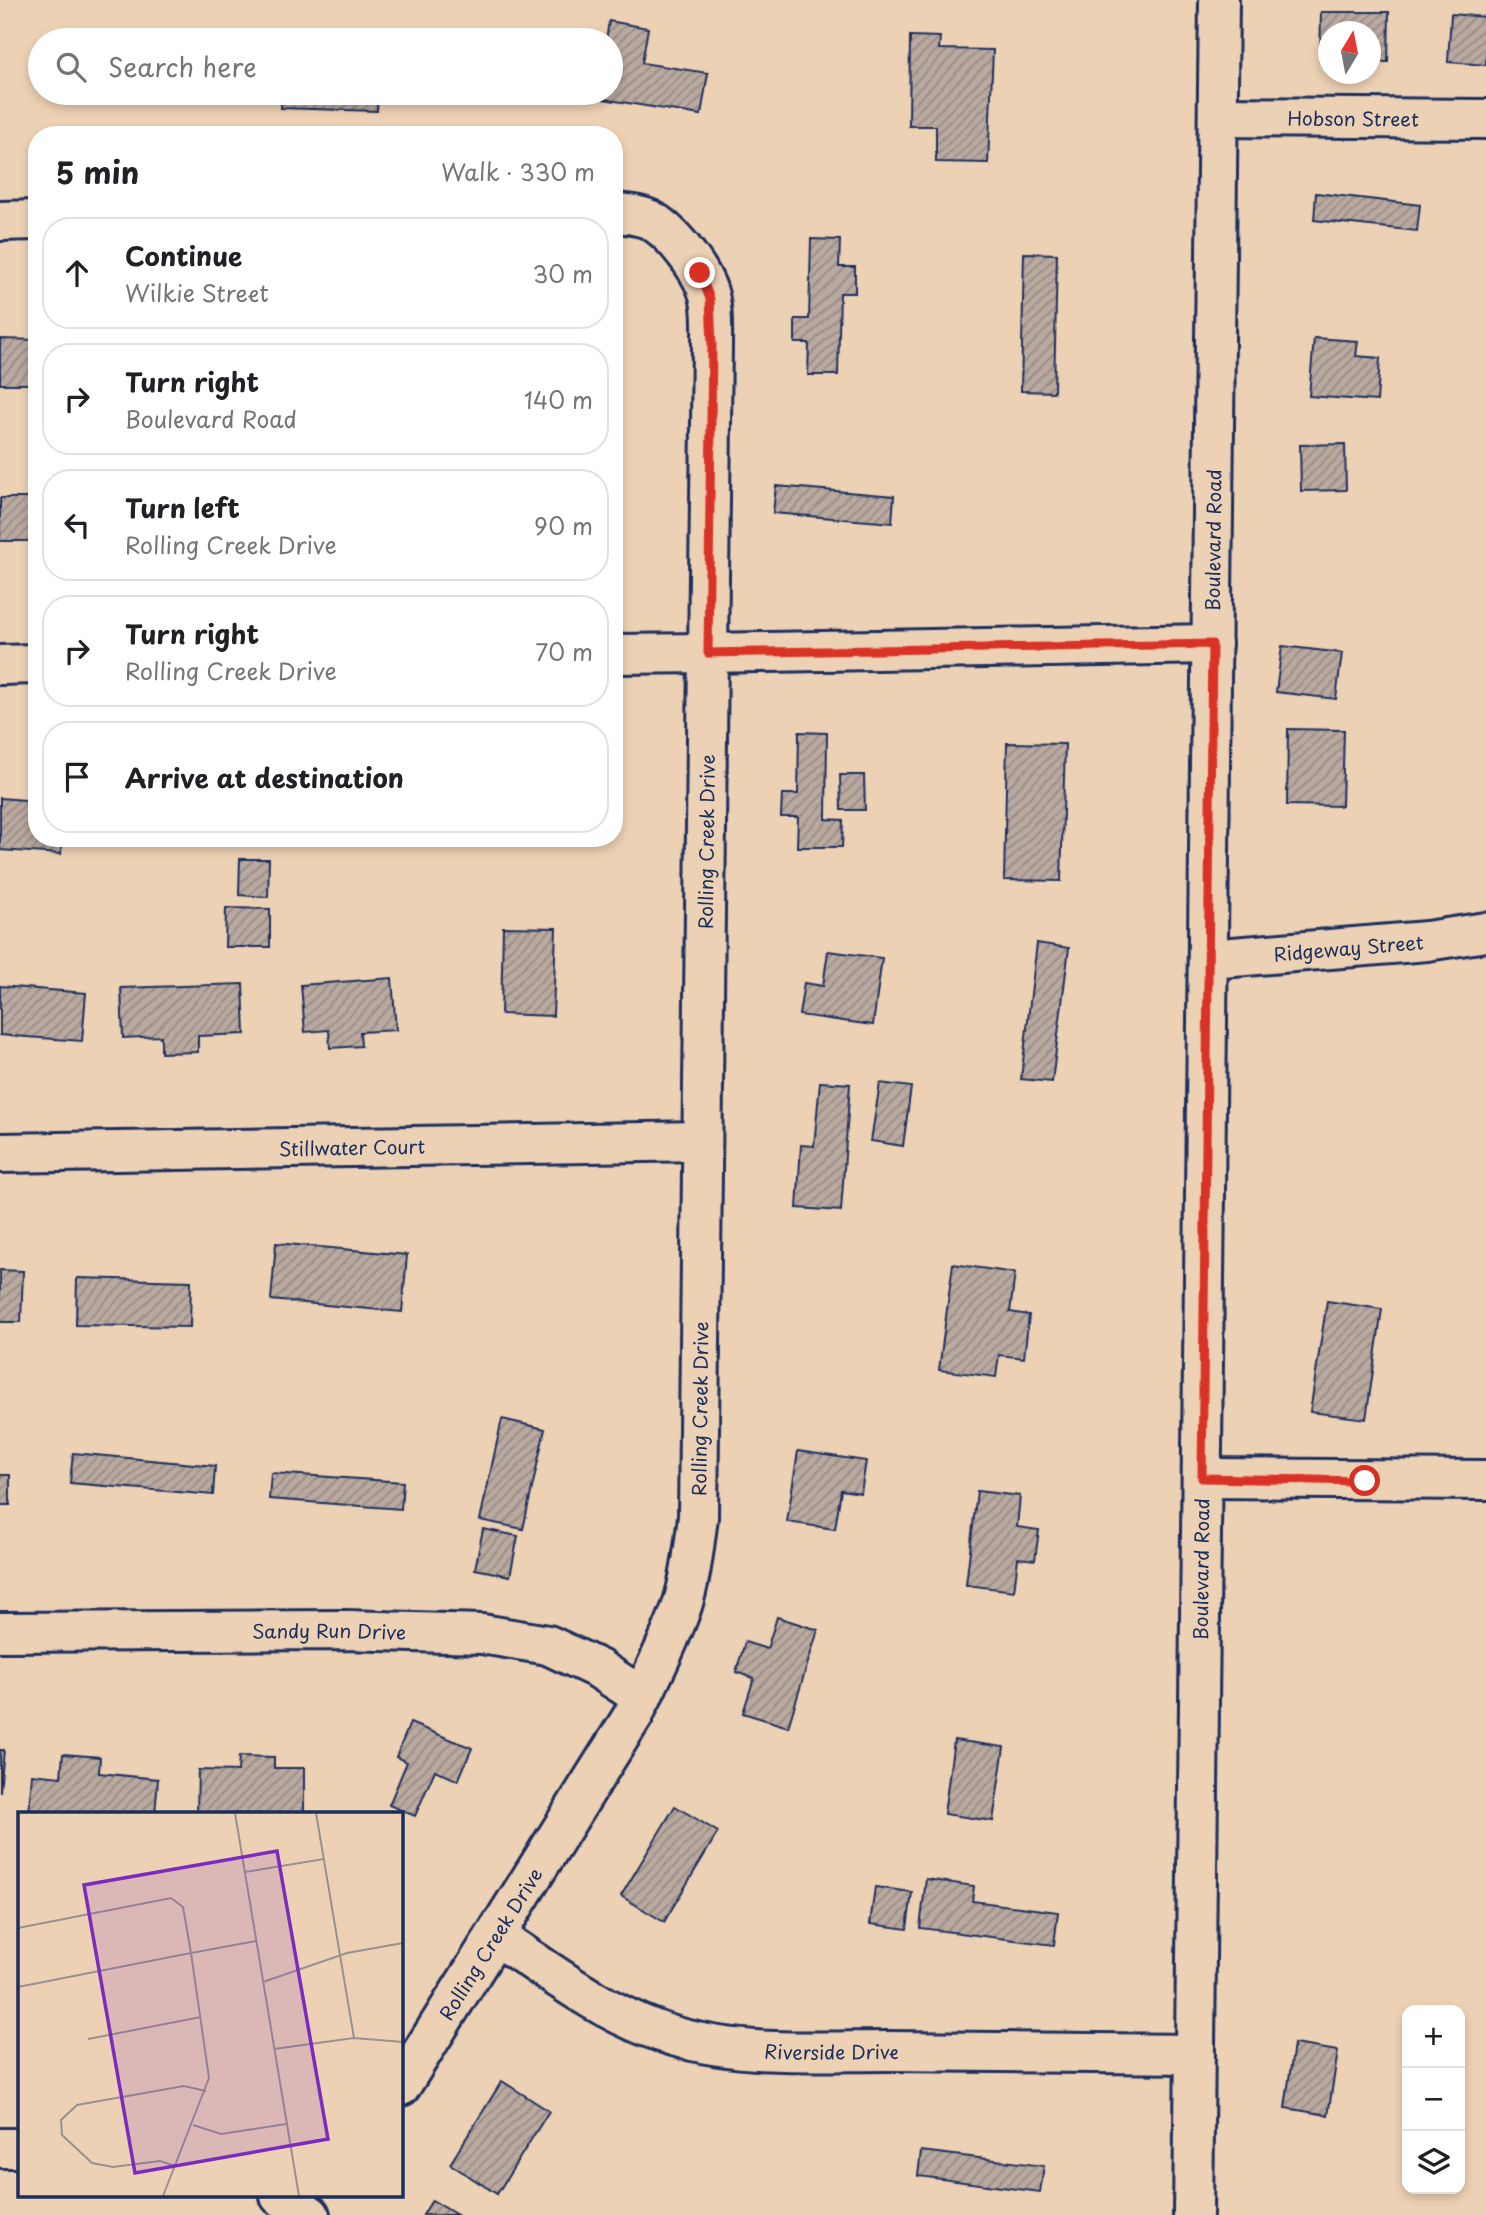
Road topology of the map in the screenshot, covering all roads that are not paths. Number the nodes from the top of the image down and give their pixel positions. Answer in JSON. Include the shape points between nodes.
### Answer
{"nodes":[{"id":1,"x":1219,"y":0,"type":"edge"},
{"id":2,"x":1218,"y":117,"type":"junction"},
{"id":3,"x":1486,"y":119,"type":"edge"},
{"id":4,"x":623,"y":213,"type":"edge"},
{"id":5,"x":28,"y":220,"type":"edge"},
{"id":6,"x":0,"y":221,"type":"edge"},
{"id":7,"x":1212,"y":644,"type":"junction"},
{"id":8,"x":708,"y":653,"type":"junction"},
{"id":9,"x":623,"y":654,"type":"edge"},
{"id":10,"x":28,"y":664,"type":"edge"},
{"id":11,"x":0,"y":665,"type":"edge"},
{"id":12,"x":1486,"y":932,"type":"edge"},
{"id":13,"x":1209,"y":959,"type":"junction"},
{"id":14,"x":702,"y":1141,"type":"junction"},
{"id":15,"x":0,"y":1153,"type":"edge"},
{"id":16,"x":1202,"y":1478,"type":"junction"},
{"id":17,"x":1486,"y":1480,"type":"edge"},
{"id":18,"x":0,"y":1632,"type":"edge"},
{"id":19,"x":642,"y":1697,"type":"junction"},
{"id":20,"x":496,"y":1936,"type":"junction"},
{"id":21,"x":1195,"y":2054,"type":"junction"},
{"id":22,"x":402,"y":2084,"type":"edge"},
{"id":23,"x":0,"y":2148,"type":"edge"},
{"id":24,"x":18,"y":2148,"type":"edge"},
{"id":25,"x":283,"y":2198,"type":"edge"},
{"id":26,"x":330,"y":2198,"type":"edge"},
{"id":27,"x":310,"y":2215,"type":"edge"},
{"id":28,"x":318,"y":2215,"type":"edge"},
{"id":29,"x":1193,"y":2215,"type":"edge"}],
"edges":[{"from":1,"to":2,"type":"street","name":"Boulevard Road"},
{"from":2,"to":3,"type":"street","name":"Hobson Street"},
{"from":2,"to":7,"type":"street","name":"Boulevard Road"},
{"from":4,"to":8,"type":"street","name":"Rolling Creek Drive","via":[[655,223],[672,238],[700,273],[710,299]]},
{"from":5,"to":6,"type":"street"},
{"from":7,"to":8,"type":"street"},
{"from":7,"to":13,"type":"street","name":"Boulevard Road"},
{"from":8,"to":9,"type":"street"},
{"from":8,"to":14,"type":"street","name":"Rolling Creek Drive"},
{"from":10,"to":11,"type":"street"},
{"from":12,"to":13,"type":"street","name":"Ridgeway Street"},
{"from":13,"to":16,"type":"street","name":"Boulevard Road"},
{"from":14,"to":15,"type":"street","name":"Stillwater Court"},
{"from":14,"to":19,"type":"street","name":"Rolling Creek Drive","via":[[698,1517],[682,1606]]},
{"from":16,"to":17,"type":"street"},
{"from":16,"to":21,"type":"street","name":"Boulevard Road"},
{"from":18,"to":19,"type":"street","name":"Sandy Run Drive","via":[[482,1634],[548,1644]]},
{"from":19,"to":20,"type":"street","name":"Rolling Creek Drive"},
{"from":20,"to":21,"type":"street","name":"Riverside Drive","via":[[577,1991],[624,2016],[698,2043],[813,2051]]},
{"from":20,"to":22,"type":"street","name":"Rolling Creek Drive"},
{"from":21,"to":29,"type":"street","name":"Boulevard Road"},
{"from":23,"to":24,"type":"street"},
{"from":25,"to":27,"type":"street"},
{"from":26,"to":28,"type":"street"}]}
